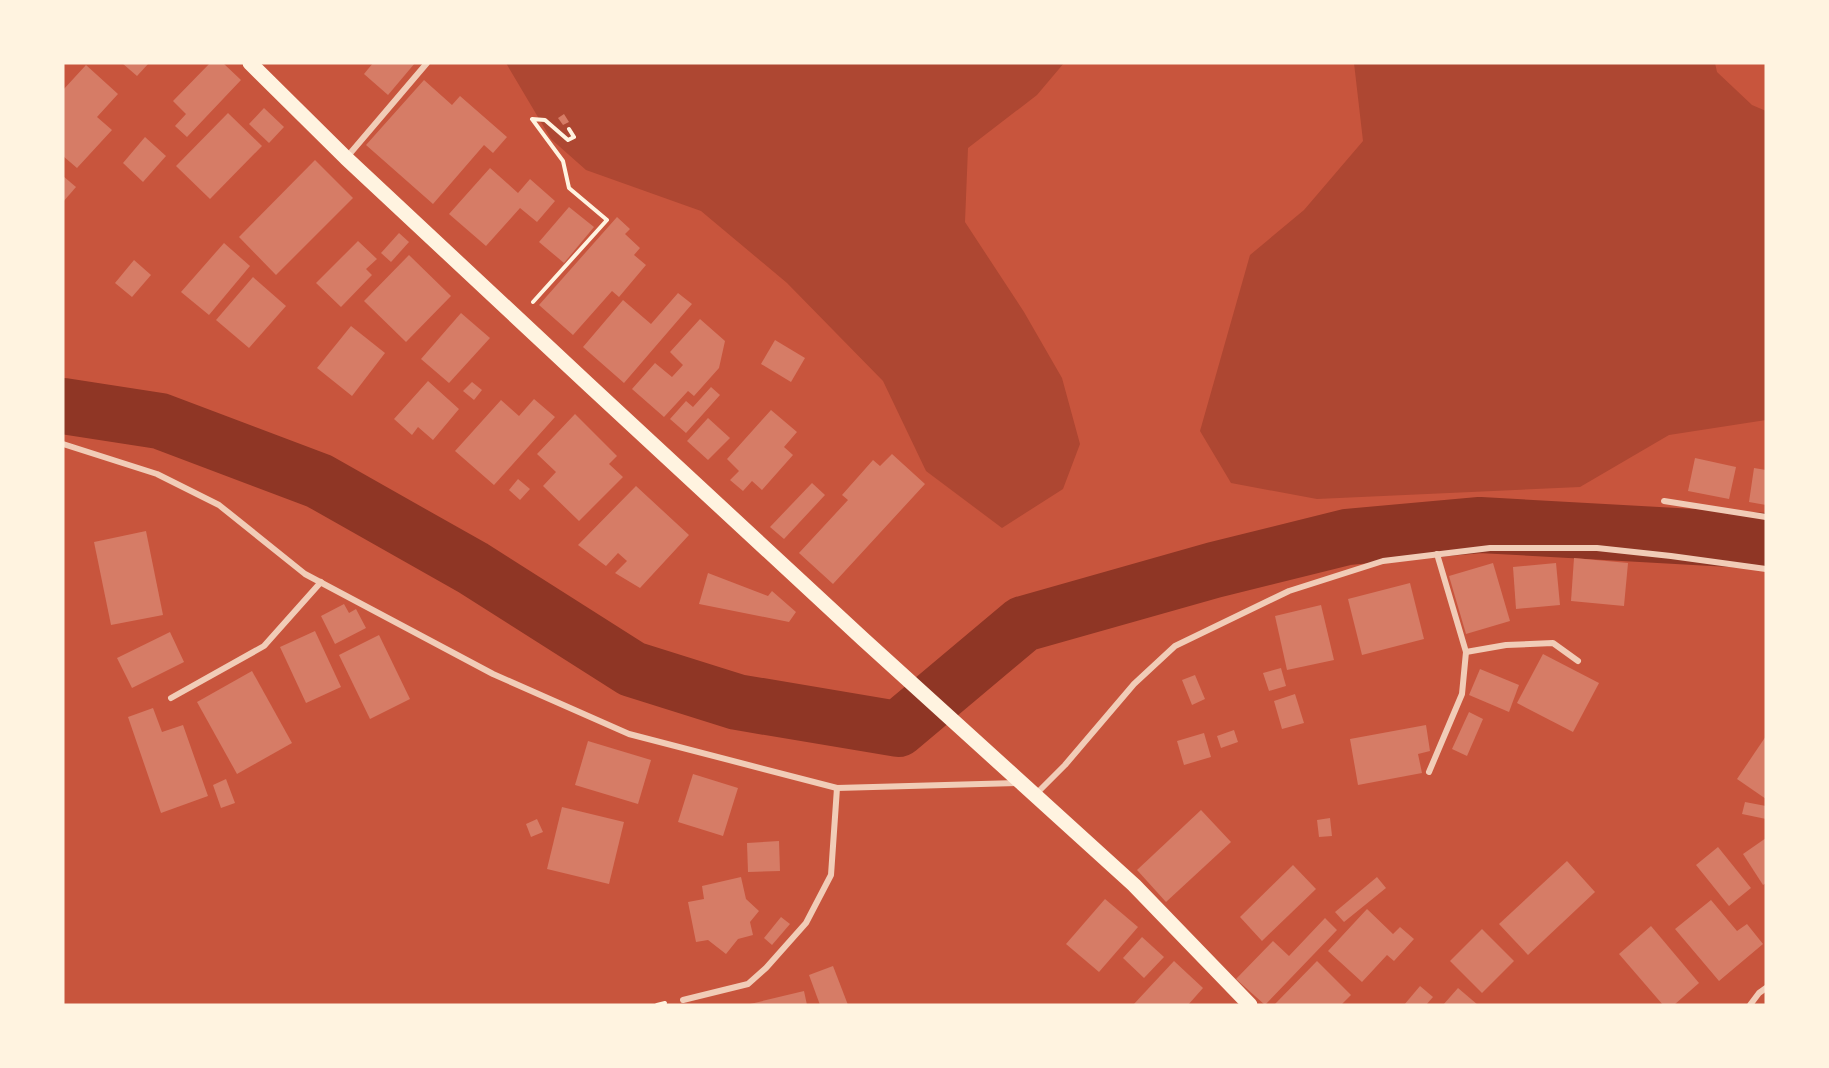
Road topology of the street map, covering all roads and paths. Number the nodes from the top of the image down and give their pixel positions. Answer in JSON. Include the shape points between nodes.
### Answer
{"nodes":[{"id":1,"x":250,"y":63,"type":"edge"},
{"id":2,"x":428,"y":63,"type":"edge"},
{"id":3,"x":569,"y":129,"type":"dead end"},
{"id":4,"x":346,"y":158,"type":"junction"},
{"id":5,"x":519,"y":319,"type":"junction"},
{"id":6,"x":63,"y":444,"type":"edge"},
{"id":7,"x":1664,"y":501,"type":"dead end"},
{"id":8,"x":1766,"y":517,"type":"edge"},
{"id":9,"x":1437,"y":554,"type":"junction"},
{"id":10,"x":1766,"y":569,"type":"edge"},
{"id":11,"x":321,"y":582,"type":"junction"},
{"id":12,"x":1466,"y":652,"type":"junction"},
{"id":13,"x":1578,"y":661,"type":"dead end"},
{"id":14,"x":171,"y":698,"type":"dead end"},
{"id":15,"x":1429,"y":772,"type":"dead end"},
{"id":16,"x":1020,"y":783,"type":"junction"},
{"id":17,"x":837,"y":788,"type":"junction"},
{"id":18,"x":1035,"y":795,"type":"junction"},
{"id":19,"x":1766,"y":988,"type":"edge"},
{"id":20,"x":684,"y":1000,"type":"dead end"},
{"id":21,"x":1250,"y":1005,"type":"edge"},
{"id":22,"x":1750,"y":1005,"type":"edge"}],
"edges":[{"from":1,"to":4,"type":"main road"},
{"from":2,"to":4,"type":"street"},
{"from":3,"to":5,"type":"path","via":[[574,137],[568,140],[545,120],[532,119],[563,161],[569,188],[607,220]]},
{"from":4,"to":5,"type":"main road"},
{"from":5,"to":16,"type":"main road"},
{"from":6,"to":11,"type":"street","via":[[157,474],[219,505],[305,574]]},
{"from":7,"to":8,"type":"street"},
{"from":9,"to":10,"type":"street","via":[[1490,548],[1596,548]]},
{"from":9,"to":12,"type":"street"},
{"from":9,"to":18,"type":"street","via":[[1383,561],[1289,591],[1175,646],[1134,684]]},
{"from":11,"to":14,"type":"street","via":[[264,646]]},
{"from":11,"to":17,"type":"street","via":[[493,674],[629,734]]},
{"from":12,"to":13,"type":"street","via":[[1506,645],[1554,644]]},
{"from":12,"to":15,"type":"street","via":[[1462,694]]},
{"from":16,"to":17,"type":"street"},
{"from":16,"to":18,"type":"main road"},
{"from":17,"to":20,"type":"street","via":[[831,875],[806,923],[747,984]]},
{"from":18,"to":21,"type":"main road","via":[[1134,885]]},
{"from":19,"to":22,"type":"street"}]}
